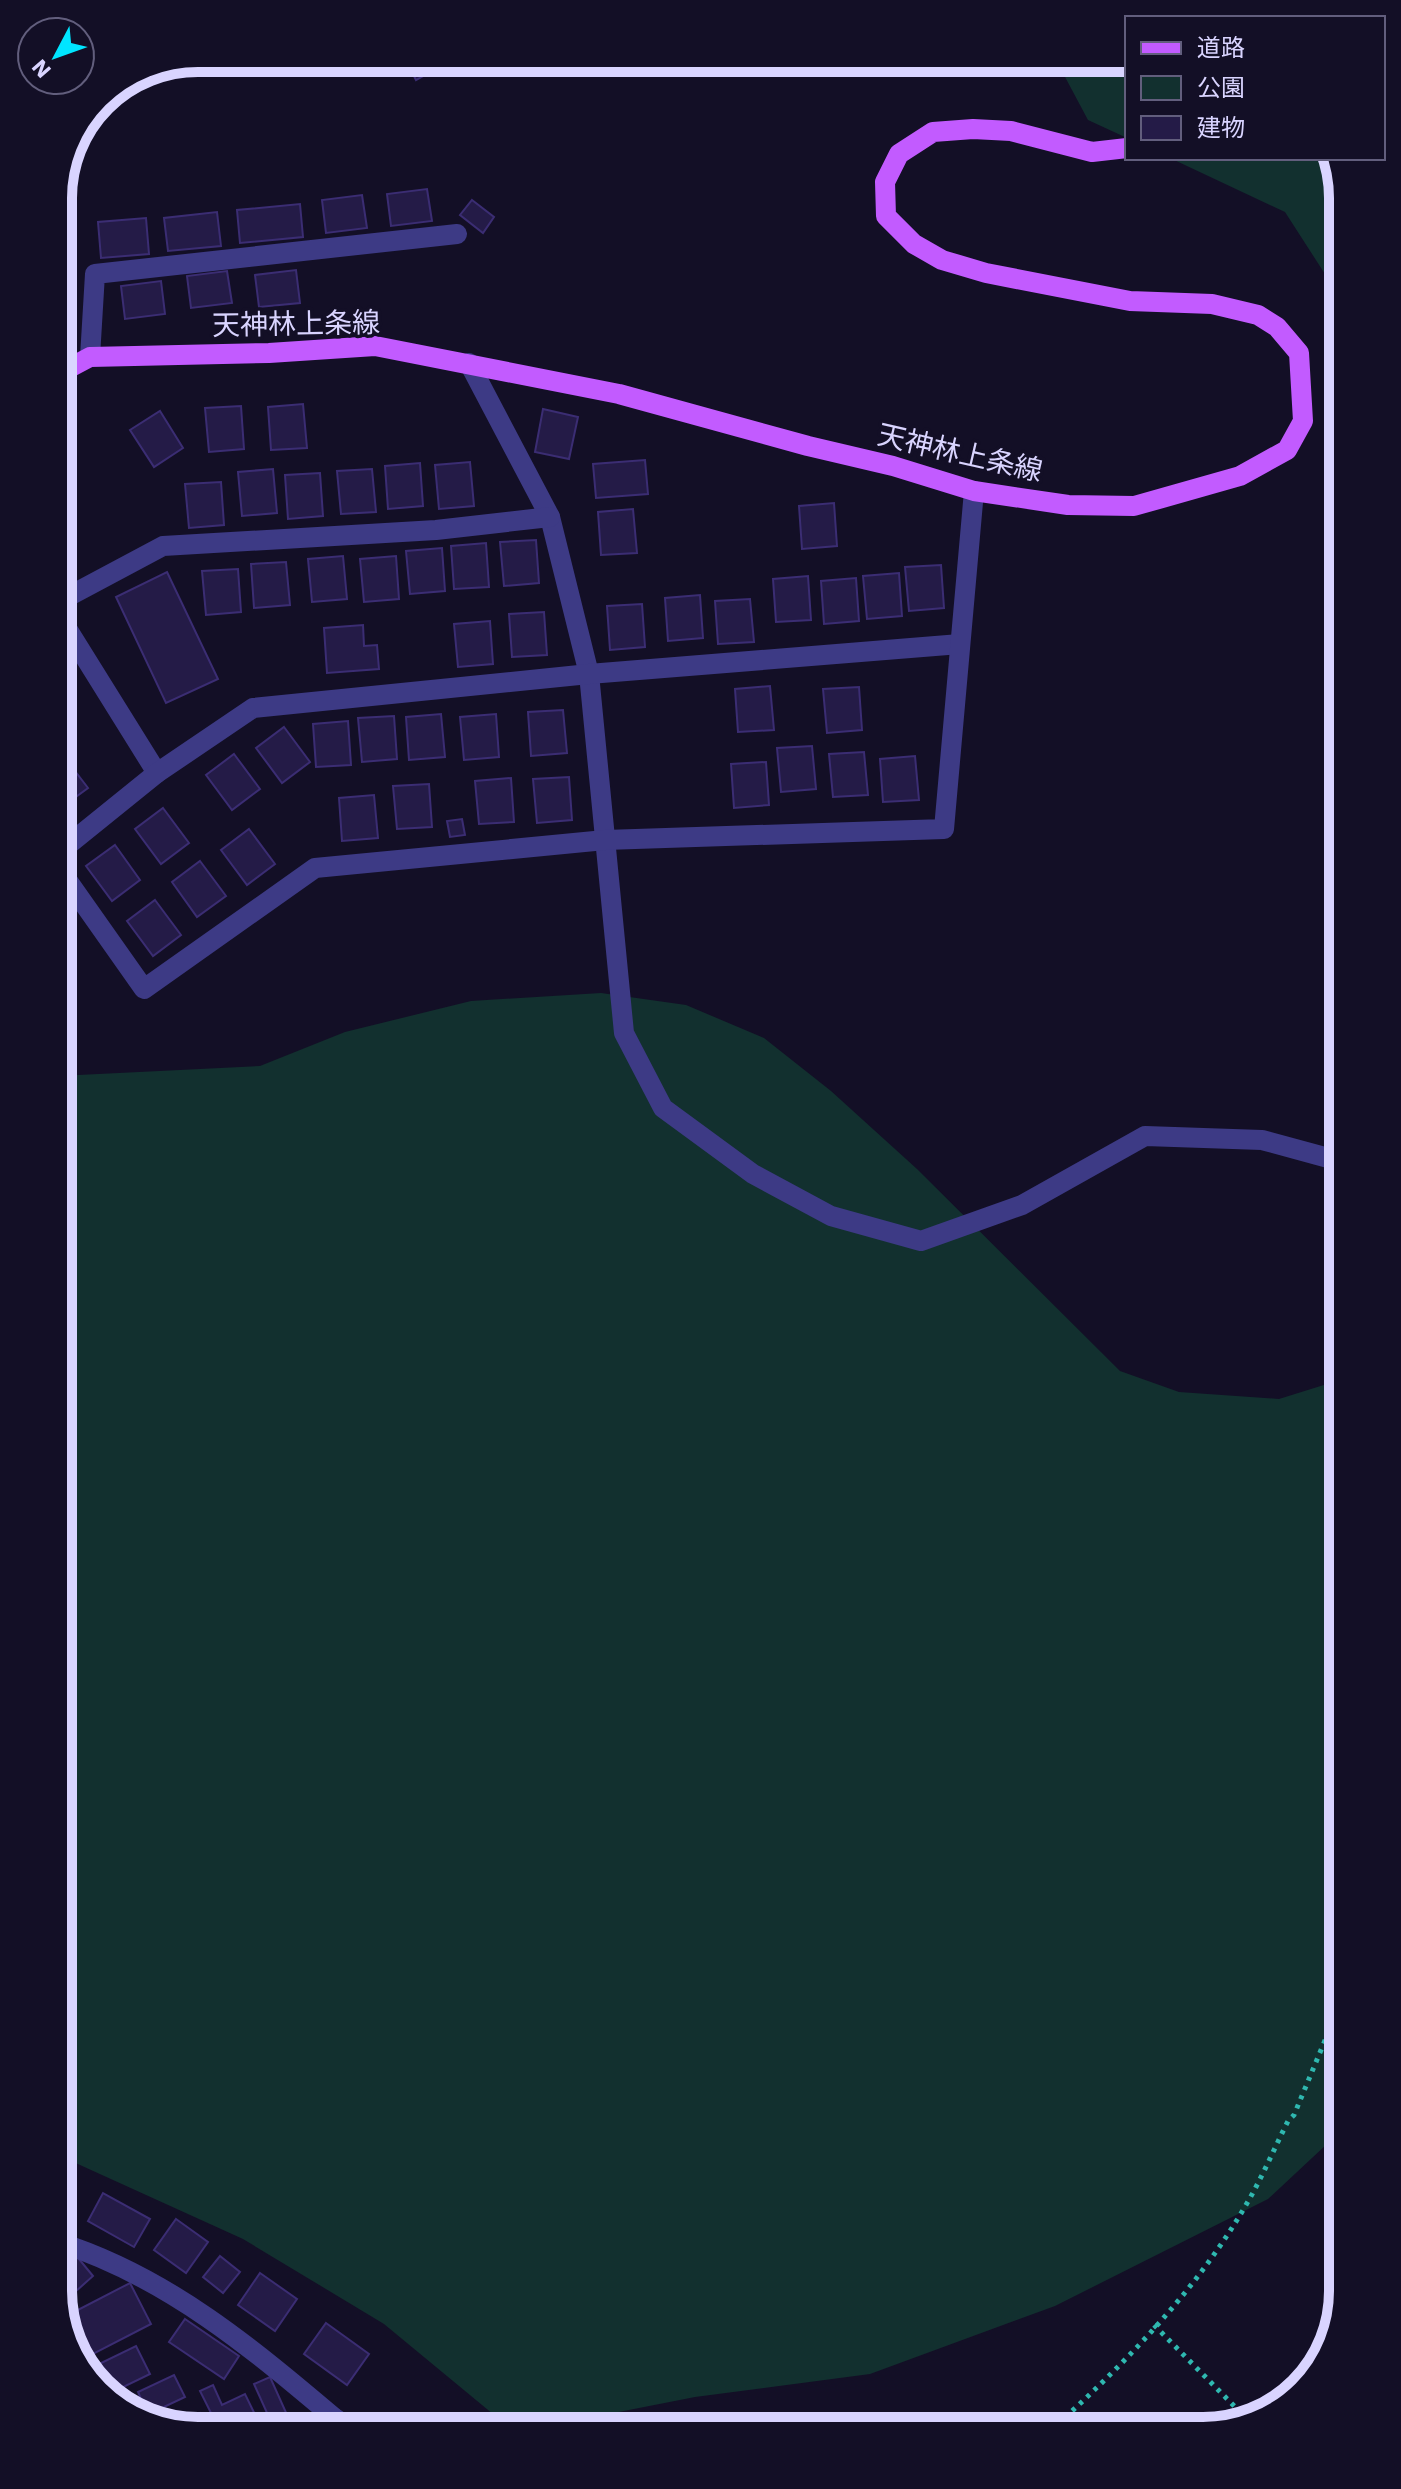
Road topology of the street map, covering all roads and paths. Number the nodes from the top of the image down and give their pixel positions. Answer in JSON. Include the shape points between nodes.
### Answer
{"nodes":[{"id":1,"x":1125,"y":148,"type":"edge"},
{"id":2,"x":457,"y":234,"type":"dead end"},
{"id":3,"x":90,"y":357,"type":"junction"},
{"id":4,"x":469,"y":363,"type":"junction"},
{"id":5,"x":72,"y":367,"type":"edge"},
{"id":6,"x":974,"y":491,"type":"junction"},
{"id":7,"x":550,"y":517,"type":"junction"},
{"id":8,"x":72,"y":595,"type":"edge"},
{"id":9,"x":72,"y":636,"type":"edge"},
{"id":10,"x":960,"y":644,"type":"junction"},
{"id":11,"x":589,"y":674,"type":"junction"},
{"id":12,"x":157,"y":773,"type":"junction"},
{"id":13,"x":605,"y":840,"type":"junction"},
{"id":14,"x":72,"y":842,"type":"edge"},
{"id":15,"x":72,"y":887,"type":"edge"},
{"id":16,"x":1329,"y":1158,"type":"edge"},
{"id":17,"x":1329,"y":2031,"type":"edge"},
{"id":18,"x":72,"y":2246,"type":"edge"},
{"id":19,"x":1154,"y":2325,"type":"junction"},
{"id":20,"x":1240,"y":2411,"type":"edge"},
{"id":21,"x":334,"y":2417,"type":"edge"},
{"id":22,"x":1066,"y":2417,"type":"edge"}],
"edges":[{"from":1,"to":6,"type":"main road","name":"天神林上条線","via":[[1092,152],[1011,131],[933,132],[899,154],[885,182],[886,216],[914,244],[942,260],[986,273],[1130,301],[1212,304],[1258,315],[1277,327],[1299,353],[1303,421],[1287,450],[1240,476],[1134,506],[1068,505]]},
{"from":2,"to":3,"type":"street","via":[[95,274]]},
{"from":3,"to":4,"type":"main road","name":"天神林上条線","via":[[375,346]]},
{"from":3,"to":5,"type":"main road","name":"天神林上条線"},
{"from":4,"to":6,"type":"main road","name":"天神林上条線","via":[[619,394]]},
{"from":4,"to":7,"type":"street"},
{"from":6,"to":10,"type":"street"},
{"from":7,"to":8,"type":"street","via":[[436,530],[163,546]]},
{"from":7,"to":11,"type":"street"},
{"from":9,"to":12,"type":"street"},
{"from":10,"to":11,"type":"street"},
{"from":10,"to":13,"type":"street","via":[[944,829]]},
{"from":11,"to":12,"type":"street","via":[[253,708]]},
{"from":11,"to":13,"type":"street"},
{"from":12,"to":14,"type":"street"},
{"from":13,"to":15,"type":"street","via":[[315,868],[144,989]]},
{"from":13,"to":16,"type":"street","via":[[624,1033],[663,1108],[753,1174],[831,1216],[921,1241],[1022,1205],[1145,1136],[1262,1140]]},
{"from":17,"to":19,"type":"path","via":[[1294,2115],[1249,2199],[1202,2270]]},
{"from":18,"to":21,"type":"street","via":[[106,2257],[189,2303]]},
{"from":19,"to":20,"type":"path"},
{"from":19,"to":22,"type":"path","via":[[1112,2375]]}]}
